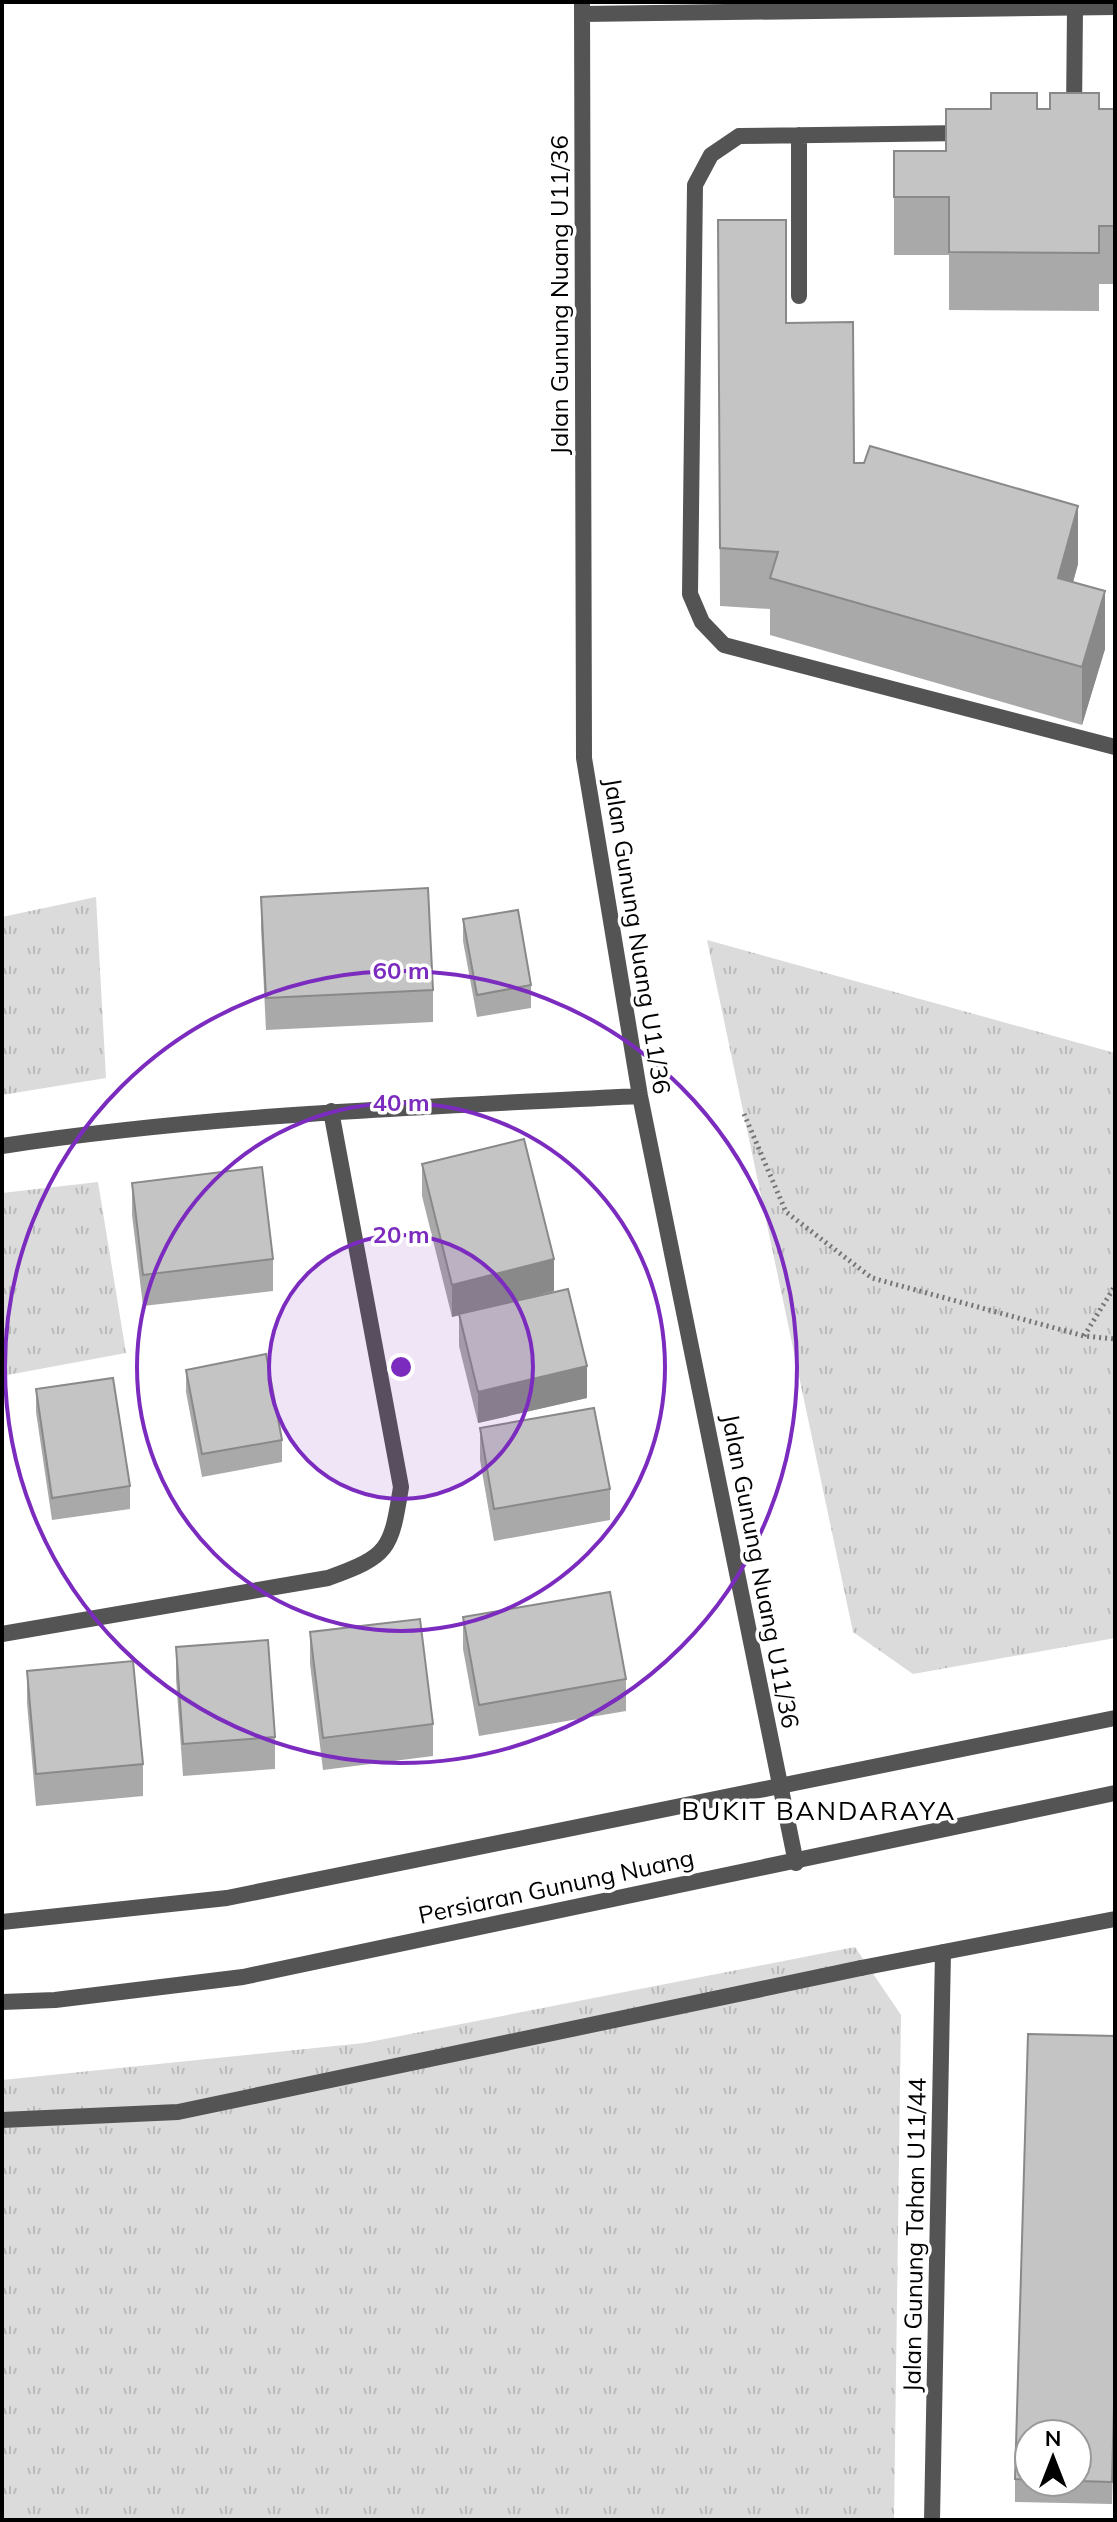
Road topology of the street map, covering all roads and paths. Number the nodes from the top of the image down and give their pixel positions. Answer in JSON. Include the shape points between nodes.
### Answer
{"nodes":[{"id":1,"x":1115,"y":7,"type":"edge"},
{"id":2,"x":582,"y":8,"type":"edge"},
{"id":3,"x":1075,"y":8,"type":"junction"},
{"id":4,"x":1073,"y":131,"type":"edge"},
{"id":5,"x":982,"y":132,"type":"edge"},
{"id":6,"x":799,"y":135,"type":"junction"},
{"id":7,"x":799,"y":296,"type":"dead end"},
{"id":8,"x":1115,"y":747,"type":"edge"},
{"id":9,"x":640,"y":1096,"type":"junction"},
{"id":10,"x":331,"y":1111,"type":"junction"},
{"id":11,"x":744,"y":1114,"type":"dead end"},
{"id":12,"x":2,"y":1146,"type":"edge"},
{"id":13,"x":1115,"y":1286,"type":"edge"},
{"id":14,"x":1084,"y":1336,"type":"junction"},
{"id":15,"x":1115,"y":1339,"type":"edge"},
{"id":16,"x":2,"y":1634,"type":"edge"},
{"id":17,"x":1115,"y":1718,"type":"edge"},
{"id":18,"x":780,"y":1785,"type":"junction"},
{"id":19,"x":1115,"y":1793,"type":"edge"},
{"id":20,"x":796,"y":1863,"type":"junction"},
{"id":21,"x":1115,"y":1919,"type":"edge"},
{"id":22,"x":2,"y":1922,"type":"edge"},
{"id":23,"x":943,"y":1952,"type":"junction"},
{"id":24,"x":2,"y":2002,"type":"edge"},
{"id":25,"x":2,"y":2120,"type":"edge"},
{"id":26,"x":932,"y":2520,"type":"edge"}],
"edges":[{"from":1,"to":3,"type":"street"},
{"from":2,"to":3,"type":"street"},
{"from":2,"to":9,"type":"street","name":"Jalan Gunung Nuang U11/36","via":[[584,758]]},
{"from":3,"to":4,"type":"street"},
{"from":5,"to":6,"type":"street"},
{"from":6,"to":7,"type":"street"},
{"from":6,"to":8,"type":"street","via":[[739,136],[711,155],[695,185],[690,594],[702,622],[724,645]]},
{"from":9,"to":10,"type":"street"},
{"from":9,"to":18,"type":"street","name":"Jalan Gunung Nuang U11/36"},
{"from":10,"to":12,"type":"street","via":[[98,1131]]},
{"from":10,"to":16,"type":"street","via":[[401,1487],[394,1533],[371,1563],[328,1578]]},
{"from":11,"to":14,"type":"path","via":[[786,1212],[872,1278]]},
{"from":13,"to":14,"type":"path"},
{"from":14,"to":15,"type":"path"},
{"from":17,"to":18,"type":"street"},
{"from":18,"to":20,"type":"street","name":"Jalan Gunung Nuang U11/36"},
{"from":18,"to":22,"type":"street","via":[[227,1898]]},
{"from":19,"to":20,"type":"street","name":"Persiaran Gunung Nuang"},
{"from":20,"to":24,"type":"street","name":"Persiaran Gunung Nuang","via":[[243,1977]]},
{"from":21,"to":23,"type":"street"},
{"from":23,"to":25,"type":"street","via":[[178,2112]]},
{"from":23,"to":26,"type":"street","name":"Jalan Gunung Tahan U11/44"}]}
